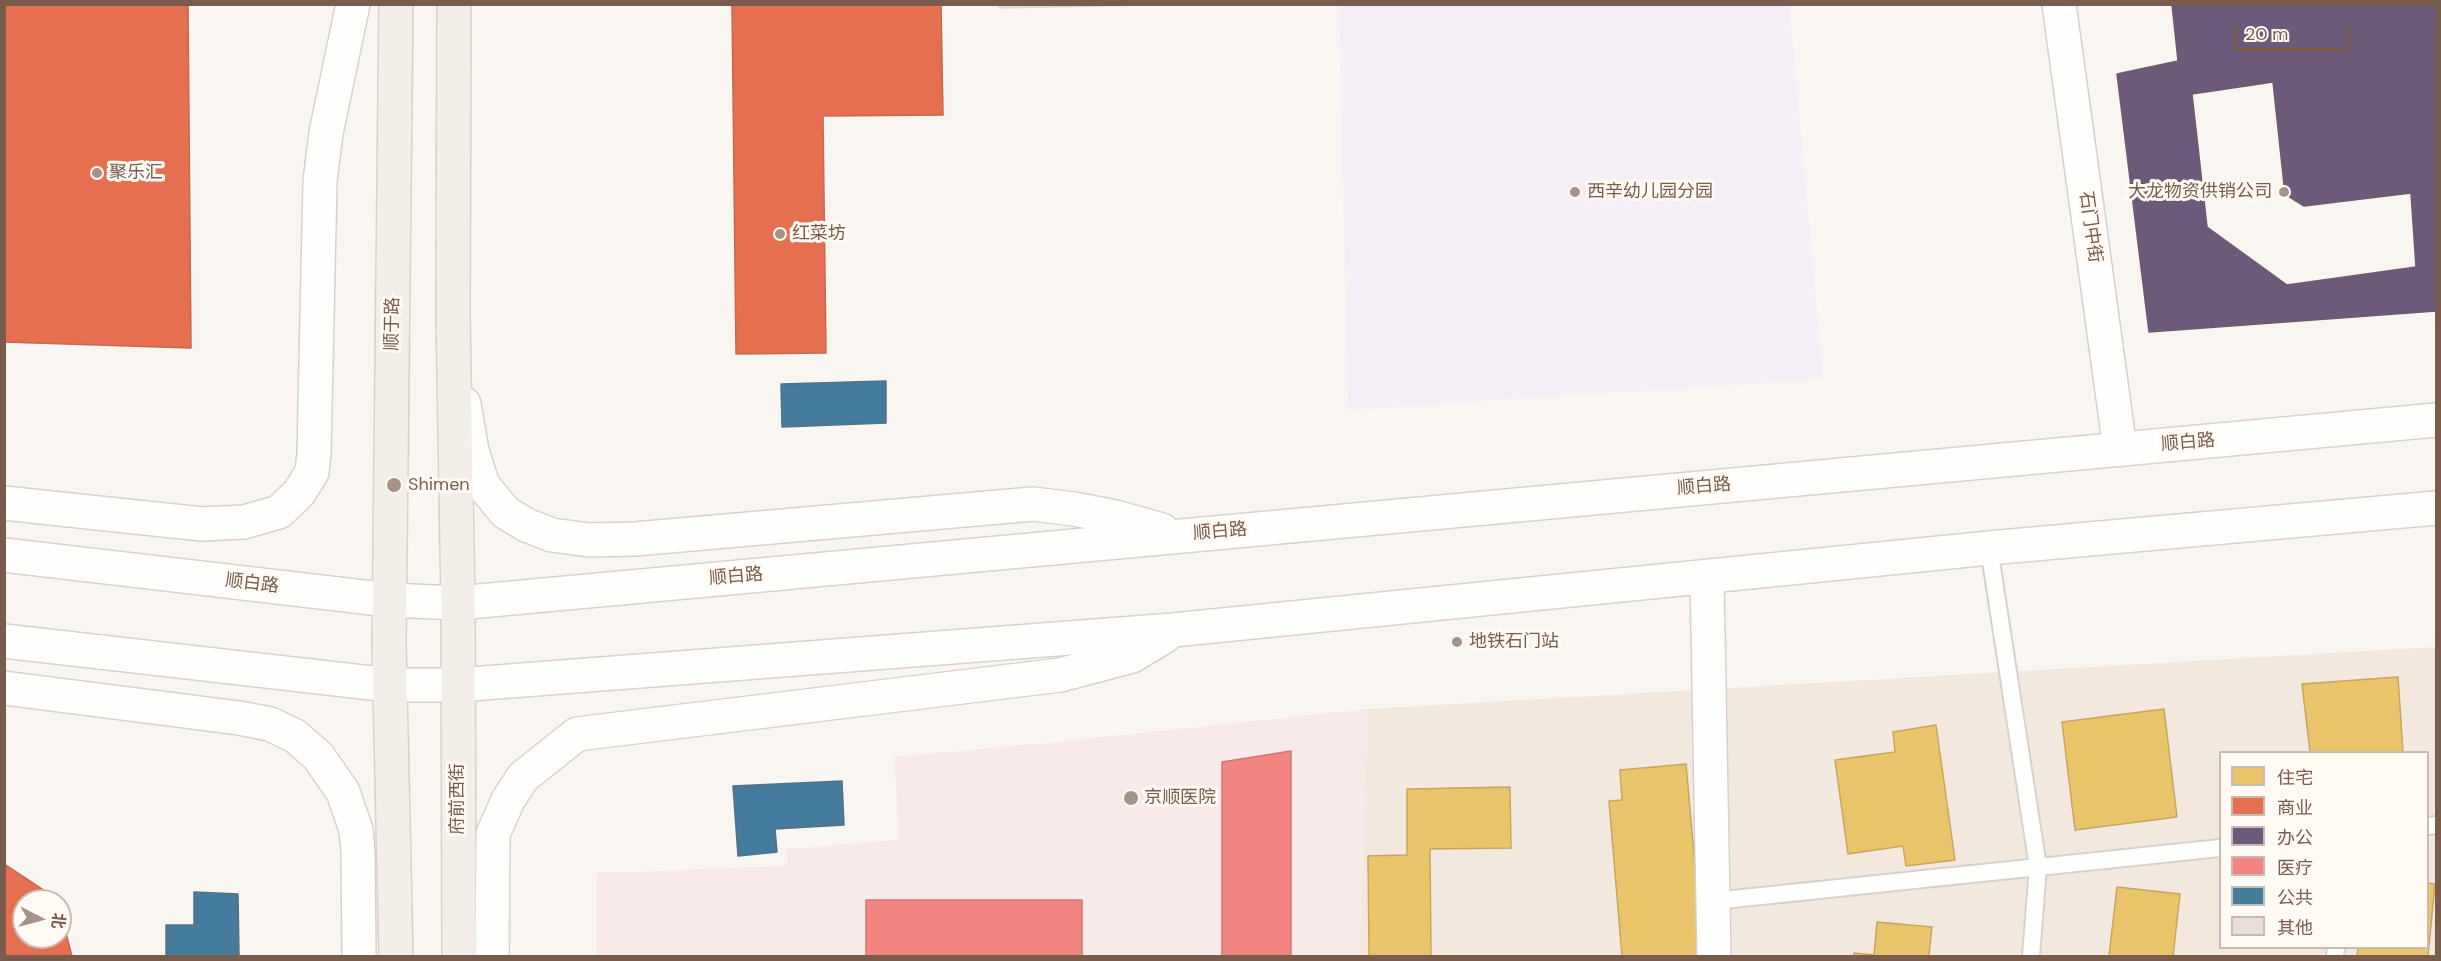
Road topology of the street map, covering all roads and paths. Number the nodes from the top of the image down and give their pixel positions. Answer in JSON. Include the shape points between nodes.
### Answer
{"nodes":[{"id":1,"x":353,"y":4,"type":"edge"},
{"id":2,"x":396,"y":4,"type":"edge"},
{"id":3,"x":454,"y":4,"type":"edge"},
{"id":4,"x":2059,"y":4,"type":"edge"},
{"id":5,"x":453,"y":314,"type":"junction"},
{"id":6,"x":2436,"y":420,"type":"edge"},
{"id":7,"x":2120,"y":449,"type":"junction"},
{"id":8,"x":4,"y":503,"type":"edge"},
{"id":9,"x":2436,"y":508,"type":"edge"},
{"id":10,"x":1181,"y":536,"type":"junction"},
{"id":11,"x":1989,"y":548,"type":"junction"},
{"id":12,"x":4,"y":555,"type":"edge"},
{"id":13,"x":1707,"y":578,"type":"junction"},
{"id":14,"x":389,"y":600,"type":"junction"},
{"id":15,"x":458,"y":603,"type":"junction"},
{"id":16,"x":1173,"y":630,"type":"junction"},
{"id":17,"x":4,"y":641,"type":"edge"},
{"id":18,"x":389,"y":685,"type":"junction"},
{"id":19,"x":458,"y":685,"type":"junction"},
{"id":20,"x":4,"y":688,"type":"edge"},
{"id":21,"x":2219,"y":848,"type":"edge"},
{"id":22,"x":2038,"y":867,"type":"junction"},
{"id":23,"x":1714,"y":902,"type":"junction"},
{"id":24,"x":359,"y":957,"type":"edge"},
{"id":25,"x":396,"y":957,"type":"edge"},
{"id":26,"x":459,"y":957,"type":"edge"},
{"id":27,"x":492,"y":957,"type":"edge"},
{"id":28,"x":1714,"y":957,"type":"edge"},
{"id":29,"x":2031,"y":957,"type":"edge"}],
"edges":[{"from":1,"to":8,"type":"main road","via":[[320,181],[314,453],[312,471],[299,493],[279,512],[244,522],[202,524]]},
{"from":2,"to":14,"type":"main road","name":"顺于路"},
{"from":3,"to":5,"type":"main road"},
{"from":4,"to":7,"type":"main road","name":"石门中街"},
{"from":5,"to":10,"type":"main road","via":[[465,414],[483,485],[505,512],[552,535],[589,540],[635,539],[1033,504],[1115,517]]},
{"from":5,"to":15,"type":"main road"},
{"from":6,"to":7,"type":"main road","name":"顺白路"},
{"from":7,"to":10,"type":"main road","name":"顺白路"},
{"from":9,"to":11,"type":"main road"},
{"from":10,"to":15,"type":"main road","name":"顺白路"},
{"from":11,"to":13,"type":"main road"},
{"from":11,"to":22,"type":"lane"},
{"from":12,"to":14,"type":"main road","name":"顺白路"},
{"from":13,"to":16,"type":"main road"},
{"from":13,"to":23,"type":"main road"},
{"from":14,"to":15,"type":"main road","name":"顺白路"},
{"from":14,"to":18,"type":"main road","name":"顺于路"},
{"from":15,"to":19,"type":"main road","name":"府前西街"},
{"from":16,"to":19,"type":"main road"},
{"from":16,"to":27,"type":"main road","via":[[1132,656],[1060,675],[577,734],[523,777],[493,834]]},
{"from":17,"to":18,"type":"main road"},
{"from":18,"to":19,"type":"main road"},
{"from":18,"to":25,"type":"main road"},
{"from":19,"to":26,"type":"main road","name":"府前西街"},
{"from":20,"to":24,"type":"main road","via":[[239,718],[270,724],[296,736],[318,756],[344,792],[356,830]]},
{"from":21,"to":22,"type":"lane"},
{"from":22,"to":23,"type":"lane"},
{"from":22,"to":29,"type":"lane"},
{"from":23,"to":28,"type":"main road"}]}
